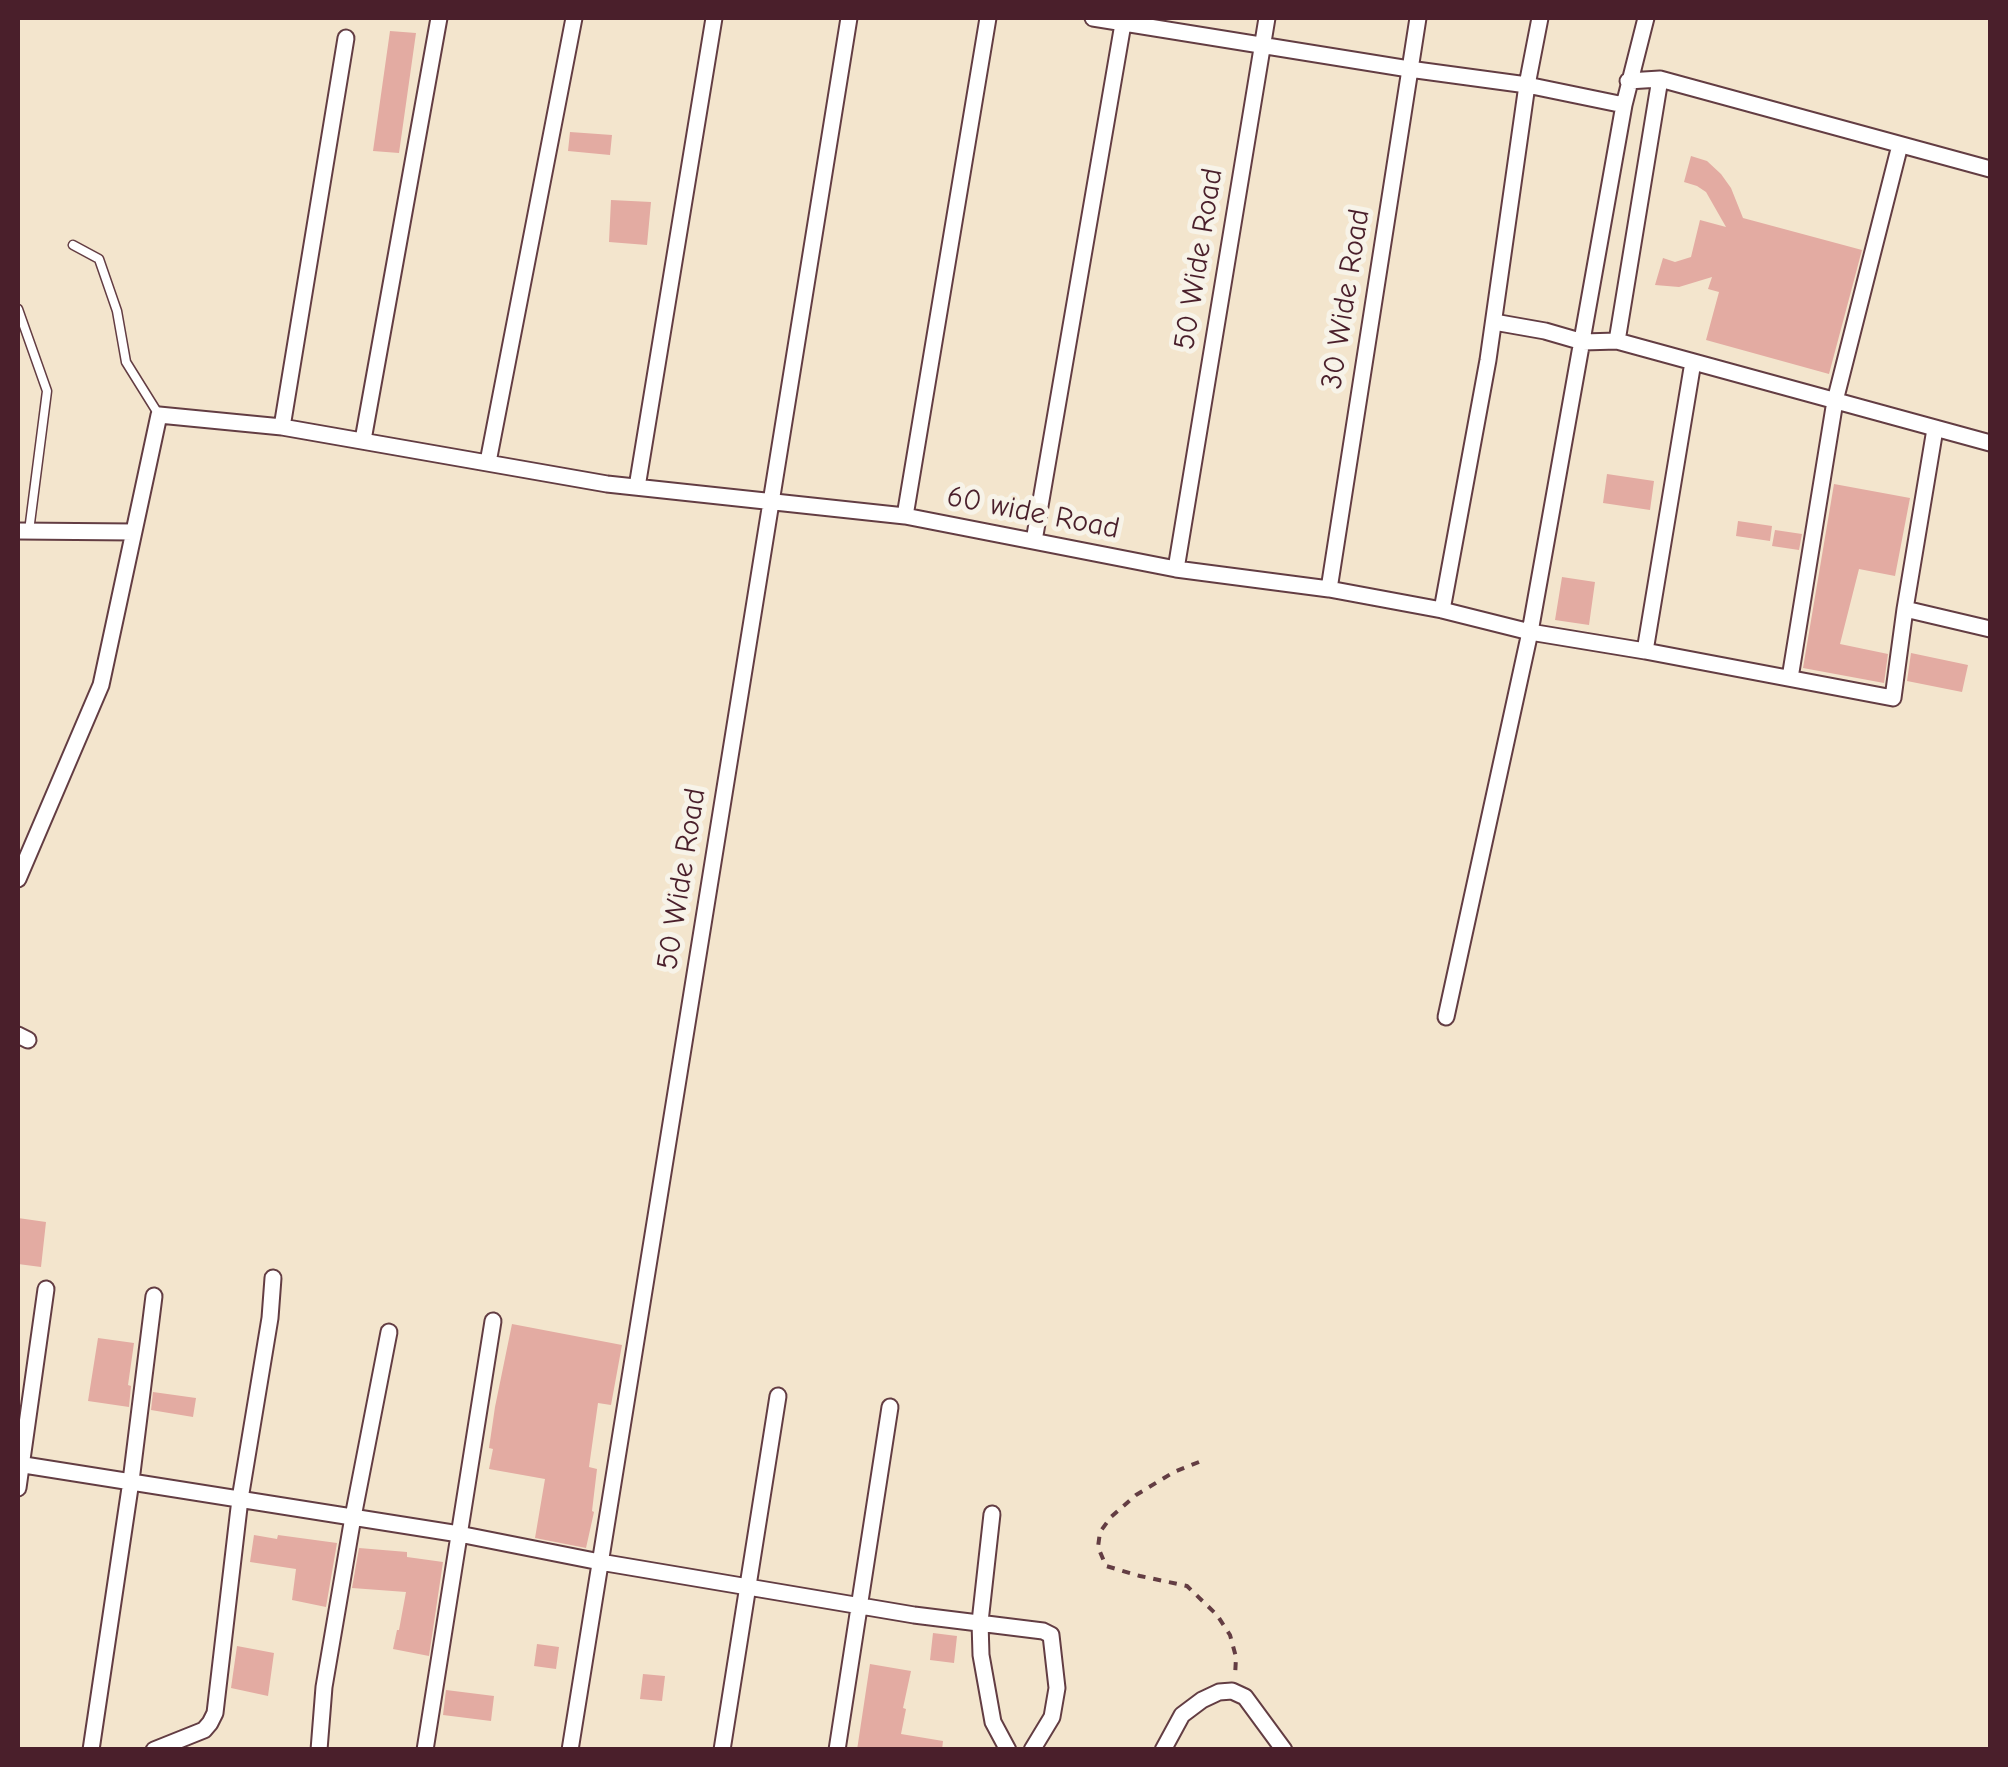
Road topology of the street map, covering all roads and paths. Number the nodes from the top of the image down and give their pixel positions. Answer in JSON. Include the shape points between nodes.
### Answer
{"nodes":[{"id":1,"x":439,"y":18,"type":"edge"},
{"id":2,"x":574,"y":18,"type":"edge"},
{"id":3,"x":714,"y":18,"type":"edge"},
{"id":4,"x":849,"y":18,"type":"edge"},
{"id":5,"x":988,"y":18,"type":"edge"},
{"id":6,"x":1093,"y":18,"type":"edge"},
{"id":7,"x":1267,"y":18,"type":"edge"},
{"id":8,"x":1418,"y":18,"type":"edge"},
{"id":9,"x":1540,"y":18,"type":"edge"},
{"id":10,"x":1646,"y":18,"type":"edge"},
{"id":11,"x":1123,"y":20,"type":"edge"},
{"id":12,"x":346,"y":38,"type":"dead end"},
{"id":13,"x":1262,"y":44,"type":"junction"},
{"id":14,"x":1409,"y":68,"type":"junction"},
{"id":15,"x":1660,"y":78,"type":"junction"},
{"id":16,"x":1628,"y":81,"type":"junction"},
{"id":17,"x":1527,"y":85,"type":"junction"},
{"id":18,"x":1624,"y":105,"type":"junction"},
{"id":19,"x":1900,"y":145,"type":"junction"},
{"id":20,"x":1990,"y":169,"type":"edge"},
{"id":21,"x":73,"y":245,"type":"dead end"},
{"id":22,"x":18,"y":309,"type":"edge"},
{"id":23,"x":1494,"y":322,"type":"junction"},
{"id":24,"x":1617,"y":341,"type":"junction"},
{"id":25,"x":1583,"y":342,"type":"junction"},
{"id":26,"x":1694,"y":362,"type":"junction"},
{"id":27,"x":1835,"y":401,"type":"junction"},
{"id":28,"x":159,"y":415,"type":"junction"},
{"id":29,"x":282,"y":427,"type":"junction"},
{"id":30,"x":1935,"y":429,"type":"junction"},
{"id":31,"x":363,"y":440,"type":"junction"},
{"id":32,"x":1990,"y":443,"type":"edge"},
{"id":33,"x":488,"y":462,"type":"junction"},
{"id":34,"x":637,"y":487,"type":"junction"},
{"id":35,"x":771,"y":501,"type":"junction"},
{"id":36,"x":905,"y":516,"type":"junction"},
{"id":37,"x":23,"y":532,"type":"edge"},
{"id":38,"x":134,"y":532,"type":"junction"},
{"id":39,"x":1034,"y":542,"type":"junction"},
{"id":40,"x":1176,"y":569,"type":"junction"},
{"id":41,"x":1329,"y":589,"type":"junction"},
{"id":42,"x":1904,"y":609,"type":"junction"},
{"id":43,"x":1442,"y":610,"type":"junction"},
{"id":44,"x":1990,"y":630,"type":"edge"},
{"id":45,"x":1530,"y":632,"type":"junction"},
{"id":46,"x":1645,"y":651,"type":"junction"},
{"id":47,"x":1790,"y":678,"type":"junction"},
{"id":48,"x":18,"y":878,"type":"edge"},
{"id":49,"x":1446,"y":1016,"type":"dead end"},
{"id":50,"x":273,"y":1278,"type":"dead end"},
{"id":51,"x":46,"y":1289,"type":"dead end"},
{"id":52,"x":154,"y":1296,"type":"dead end"},
{"id":53,"x":493,"y":1321,"type":"dead end"},
{"id":54,"x":389,"y":1332,"type":"dead end"},
{"id":55,"x":778,"y":1396,"type":"dead end"},
{"id":56,"x":890,"y":1407,"type":"dead end"},
{"id":57,"x":1200,"y":1462,"type":"dead end"},
{"id":58,"x":19,"y":1464,"type":"edge"},
{"id":59,"x":131,"y":1481,"type":"junction"},
{"id":60,"x":18,"y":1488,"type":"edge"},
{"id":61,"x":240,"y":1499,"type":"junction"},
{"id":62,"x":992,"y":1514,"type":"dead end"},
{"id":63,"x":352,"y":1516,"type":"junction"},
{"id":64,"x":459,"y":1534,"type":"junction"},
{"id":65,"x":600,"y":1562,"type":"junction"},
{"id":66,"x":748,"y":1587,"type":"junction"},
{"id":67,"x":860,"y":1606,"type":"junction"},
{"id":68,"x":980,"y":1622,"type":"junction"},
{"id":69,"x":1232,"y":1691,"type":"junction"},
{"id":70,"x":91,"y":1750,"type":"edge"},
{"id":71,"x":154,"y":1750,"type":"edge"},
{"id":72,"x":319,"y":1750,"type":"edge"},
{"id":73,"x":425,"y":1750,"type":"edge"},
{"id":74,"x":570,"y":1750,"type":"edge"},
{"id":75,"x":722,"y":1750,"type":"edge"},
{"id":76,"x":836,"y":1750,"type":"edge"},
{"id":77,"x":1008,"y":1750,"type":"edge"},
{"id":78,"x":1032,"y":1750,"type":"edge"},
{"id":79,"x":1163,"y":1750,"type":"edge"},
{"id":80,"x":1284,"y":1750,"type":"edge"}],
"edges":[{"from":1,"to":31,"type":"street"},
{"from":2,"to":33,"type":"street"},
{"from":3,"to":34,"type":"street"},
{"from":4,"to":35,"type":"street","name":"50 Wide Road"},
{"from":5,"to":36,"type":"street"},
{"from":6,"to":11,"type":"street"},
{"from":7,"to":13,"type":"street","name":"50 Wide Road"},
{"from":8,"to":14,"type":"street","name":"30 Wide Road"},
{"from":9,"to":17,"type":"street"},
{"from":10,"to":16,"type":"street"},
{"from":11,"to":13,"type":"street"},
{"from":11,"to":39,"type":"street"},
{"from":12,"to":29,"type":"street"},
{"from":13,"to":14,"type":"street"},
{"from":13,"to":40,"type":"street","name":"50 Wide Road"},
{"from":14,"to":17,"type":"street"},
{"from":14,"to":41,"type":"street","name":"30 Wide Road"},
{"from":15,"to":16,"type":"street"},
{"from":15,"to":19,"type":"street"},
{"from":15,"to":24,"type":"street"},
{"from":16,"to":18,"type":"street"},
{"from":17,"to":18,"type":"street"},
{"from":17,"to":23,"type":"street"},
{"from":18,"to":25,"type":"street"},
{"from":19,"to":20,"type":"street"},
{"from":19,"to":27,"type":"street"},
{"from":21,"to":28,"type":"lane","via":[[99,259],[126,362]]},
{"from":22,"to":37,"type":"lane","via":[[47,391]]},
{"from":23,"to":25,"type":"street"},
{"from":23,"to":43,"type":"street"},
{"from":24,"to":25,"type":"street"},
{"from":24,"to":26,"type":"street"},
{"from":25,"to":45,"type":"street"},
{"from":26,"to":27,"type":"street"},
{"from":26,"to":46,"type":"street"},
{"from":27,"to":30,"type":"street"},
{"from":27,"to":47,"type":"street"},
{"from":28,"to":29,"type":"street","name":"60 wide Road"},
{"from":28,"to":38,"type":"street"},
{"from":29,"to":31,"type":"street","name":"60 wide Road"},
{"from":30,"to":32,"type":"street"},
{"from":30,"to":42,"type":"street"},
{"from":31,"to":33,"type":"street","name":"60 wide Road"},
{"from":33,"to":34,"type":"street","name":"60 wide Road"},
{"from":34,"to":35,"type":"street","name":"60 wide Road"},
{"from":35,"to":36,"type":"street","name":"60 wide Road"},
{"from":35,"to":65,"type":"street","name":"50 Wide Road"},
{"from":36,"to":39,"type":"street","name":"60 wide Road"},
{"from":37,"to":38,"type":"street"},
{"from":38,"to":48,"type":"street","via":[[101,685]]},
{"from":39,"to":40,"type":"street","name":"60 wide Road"},
{"from":40,"to":41,"type":"street","name":"60 wide Road"},
{"from":41,"to":43,"type":"street","name":"60 wide Road"},
{"from":42,"to":44,"type":"street"},
{"from":42,"to":47,"type":"street","name":"60 wide Road","via":[[1892,698]]},
{"from":43,"to":45,"type":"street","name":"60 wide Road"},
{"from":45,"to":46,"type":"street","name":"60 wide Road"},
{"from":45,"to":49,"type":"street"},
{"from":46,"to":47,"type":"street","name":"60 wide Road"},
{"from":50,"to":61,"type":"street"},
{"from":51,"to":58,"type":"street"},
{"from":52,"to":59,"type":"street"},
{"from":53,"to":64,"type":"street"},
{"from":54,"to":63,"type":"street"},
{"from":55,"to":66,"type":"street"},
{"from":56,"to":67,"type":"street"},
{"from":57,"to":69,"type":"path","via":[[1136,1495],[1100,1532],[1098,1547],[1106,1566],[1187,1586],[1217,1615],[1236,1657]]},
{"from":58,"to":59,"type":"street"},
{"from":58,"to":60,"type":"street"},
{"from":59,"to":61,"type":"street"},
{"from":59,"to":70,"type":"street"},
{"from":61,"to":63,"type":"street"},
{"from":61,"to":71,"type":"street","via":[[214,1713],[204,1730]]},
{"from":62,"to":68,"type":"street"},
{"from":63,"to":64,"type":"street"},
{"from":63,"to":72,"type":"street"},
{"from":64,"to":65,"type":"street"},
{"from":64,"to":73,"type":"street"},
{"from":65,"to":66,"type":"street"},
{"from":65,"to":74,"type":"street","name":"50 Wide Road"},
{"from":66,"to":67,"type":"street"},
{"from":66,"to":75,"type":"street"},
{"from":67,"to":68,"type":"street"},
{"from":67,"to":76,"type":"street"},
{"from":68,"to":77,"type":"street","via":[[993,1722]]},
{"from":68,"to":78,"type":"street","via":[[1051,1635],[1058,1688],[1052,1717]]},
{"from":69,"to":79,"type":"street","via":[[1182,1715]]},
{"from":69,"to":80,"type":"street","via":[[1245,1698]]}]}
